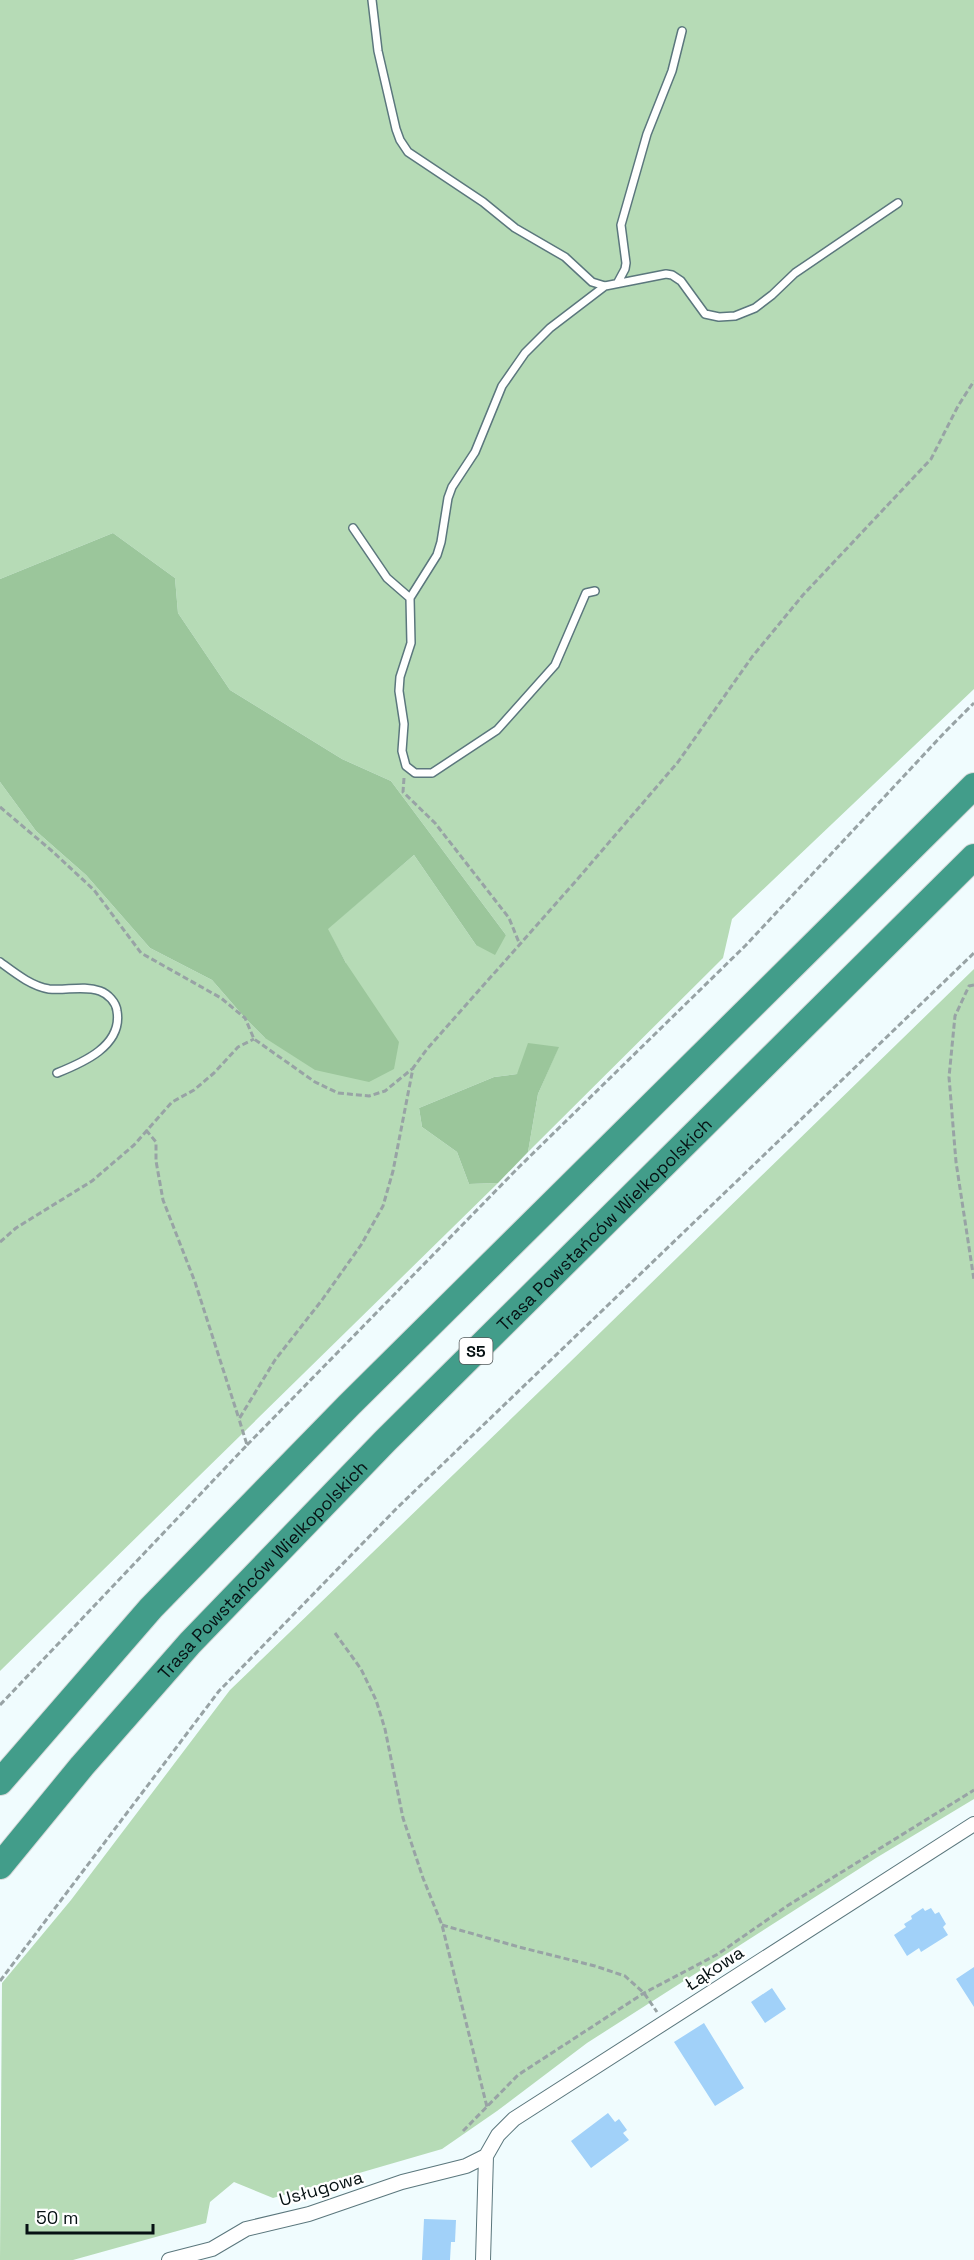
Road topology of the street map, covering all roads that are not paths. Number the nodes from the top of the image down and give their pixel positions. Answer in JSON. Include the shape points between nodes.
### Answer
{"nodes":[{"id":1,"x":372,"y":0,"type":"edge"},
{"id":2,"x":681,"y":32,"type":"dead end"},
{"id":3,"x":898,"y":203,"type":"dead end"},
{"id":4,"x":618,"y":282,"type":"junction"},
{"id":5,"x":605,"y":286,"type":"junction"},
{"id":6,"x":353,"y":528,"type":"dead end"},
{"id":7,"x":595,"y":591,"type":"dead end"},
{"id":8,"x":410,"y":598,"type":"junction"},
{"id":9,"x":974,"y":786,"type":"edge"},
{"id":10,"x":974,"y":857,"type":"edge"},
{"id":11,"x":0,"y":962,"type":"edge"},
{"id":12,"x":57,"y":1073,"type":"dead end"},
{"id":13,"x":0,"y":1782,"type":"edge"},
{"id":14,"x":974,"y":1824,"type":"edge"},
{"id":15,"x":0,"y":1866,"type":"edge"},
{"id":16,"x":486,"y":2156,"type":"junction"},
{"id":17,"x":169,"y":2260,"type":"edge"},
{"id":18,"x":483,"y":2260,"type":"edge"}],
"edges":[{"from":1,"to":5,"type":"lane","via":[[378,51],[396,129],[408,152],[515,228],[565,257],[592,282]]},
{"from":2,"to":4,"type":"lane","via":[[621,225],[626,263]]},
{"from":3,"to":4,"type":"lane","via":[[795,273],[764,302],[735,315],[705,314],[672,275]]},
{"from":4,"to":5,"type":"lane"},
{"from":5,"to":8,"type":"lane","via":[[550,328],[511,372],[475,452],[452,487],[437,555]]},
{"from":6,"to":8,"type":"lane","via":[[395,588]]},
{"from":7,"to":8,"type":"lane","via":[[586,592],[561,655],[549,674],[497,729],[432,773],[422,775],[410,770],[403,760],[404,724],[399,691],[411,643]]},
{"from":9,"to":13,"type":"highway","via":[[150,1608]]},
{"from":10,"to":15,"type":"highway","name":"Trasa Powstańców Wielkopolskich","number":"S5","via":[[369,1458],[190,1643]]},
{"from":11,"to":12,"type":"lane","via":[[41,987],[98,990],[115,1005],[117,1019],[109,1040],[80,1063]]},
{"from":14,"to":16,"type":"street","name":"Łąkowa","via":[[514,2119],[498,2135]]},
{"from":16,"to":17,"type":"street","name":"Usługowa","via":[[466,2166],[402,2182],[309,2214],[246,2229],[212,2249]]},
{"from":16,"to":18,"type":"street"}]}
